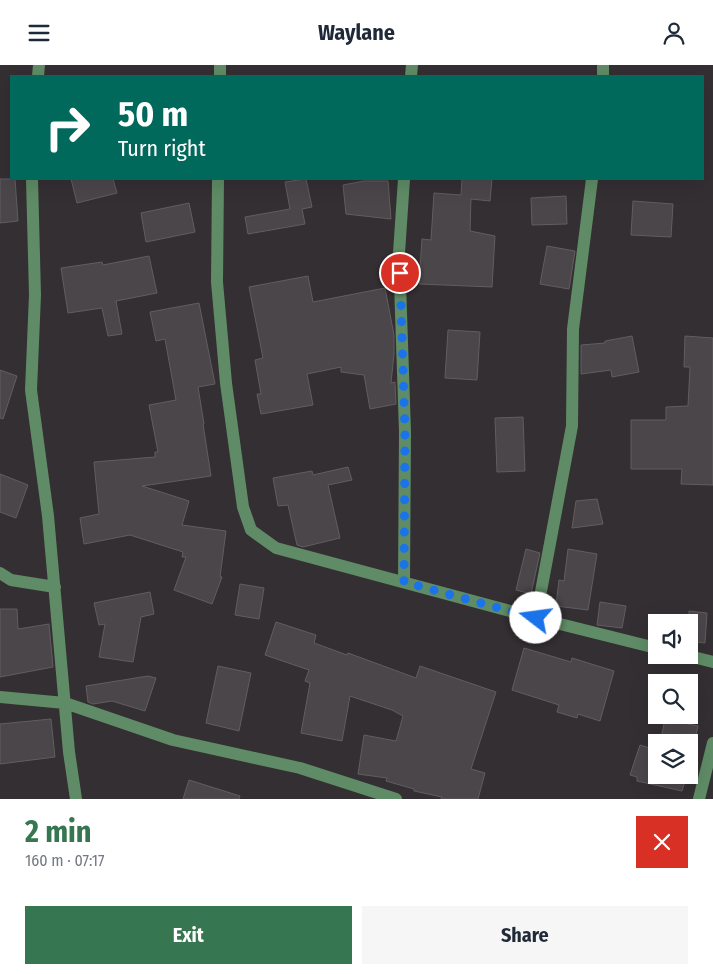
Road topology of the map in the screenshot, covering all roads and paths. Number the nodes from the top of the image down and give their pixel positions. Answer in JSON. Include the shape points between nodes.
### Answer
{"nodes":[{"id":1,"x":32,"y":180,"type":"edge"},
{"id":2,"x":218,"y":180,"type":"edge"},
{"id":3,"x":404,"y":180,"type":"edge"},
{"id":4,"x":592,"y":180,"type":"edge"},
{"id":5,"x":0,"y":573,"type":"edge"},
{"id":6,"x":404,"y":582,"type":"junction"},
{"id":7,"x":55,"y":587,"type":"junction"},
{"id":8,"x":536,"y":618,"type":"junction"},
{"id":9,"x":648,"y":646,"type":"edge"},
{"id":10,"x":698,"y":658,"type":"edge"},
{"id":11,"x":713,"y":662,"type":"edge"},
{"id":12,"x":0,"y":697,"type":"edge"},
{"id":13,"x":65,"y":703,"type":"junction"},
{"id":14,"x":713,"y":743,"type":"edge"},
{"id":15,"x":76,"y":799,"type":"edge"},
{"id":16,"x":396,"y":799,"type":"edge"},
{"id":17,"x":699,"y":799,"type":"edge"}],
"edges":[{"from":1,"to":7,"type":"street","via":[[36,295],[31,390]]},
{"from":2,"to":6,"type":"street","via":[[217,282],[226,383],[243,507],[251,530],[276,548]]},
{"from":3,"to":6,"type":"street","via":[[399,253],[405,431]]},
{"from":4,"to":8,"type":"street","via":[[573,329],[572,426]]},
{"from":5,"to":7,"type":"street","via":[[11,580]]},
{"from":6,"to":8,"type":"street"},
{"from":7,"to":13,"type":"street"},
{"from":8,"to":9,"type":"street"},
{"from":10,"to":11,"type":"street"},
{"from":12,"to":13,"type":"street"},
{"from":13,"to":15,"type":"street"},
{"from":13,"to":16,"type":"street","via":[[173,740],[300,768]]},
{"from":14,"to":17,"type":"street"}]}
